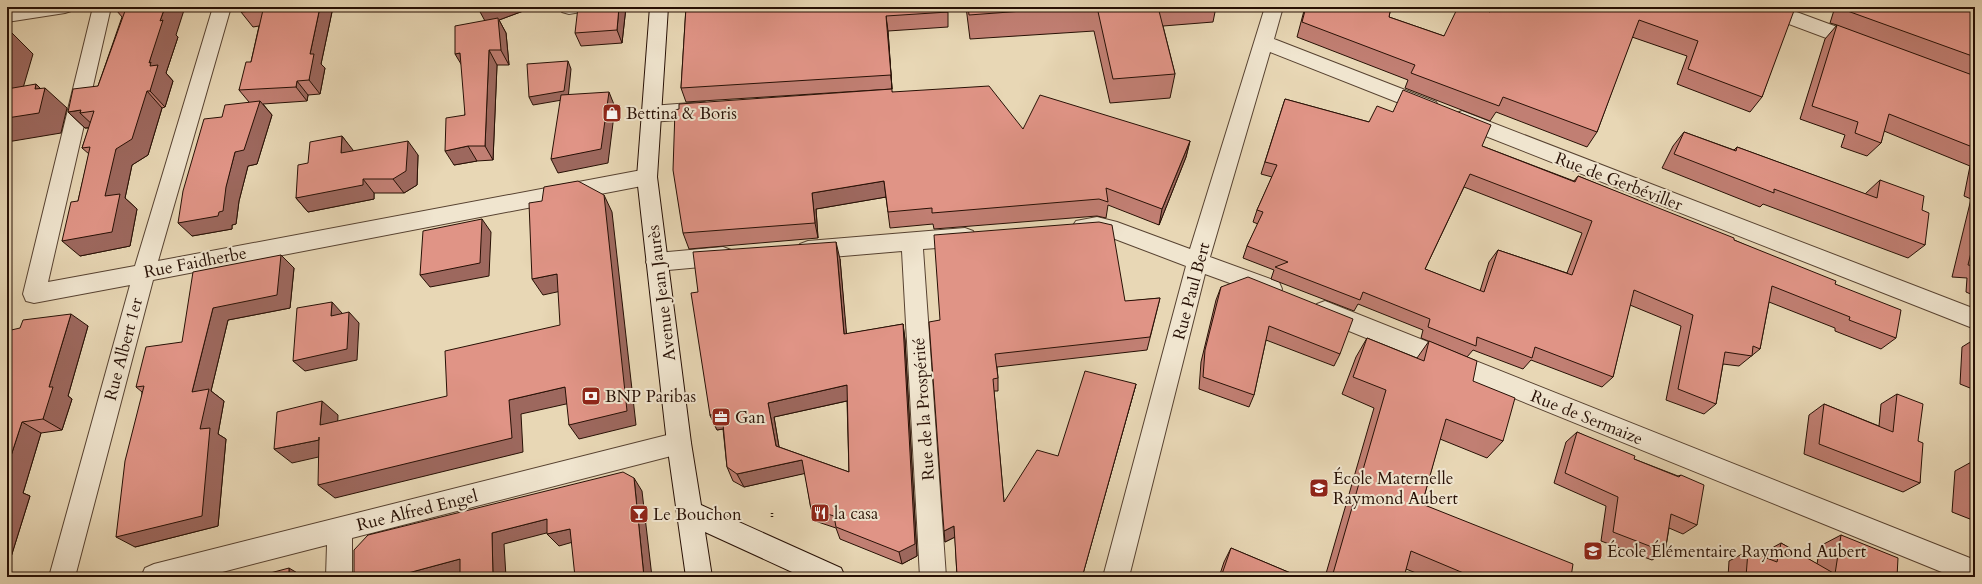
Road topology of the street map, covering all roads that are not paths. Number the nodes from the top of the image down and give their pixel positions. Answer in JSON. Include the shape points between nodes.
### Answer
{"nodes":[{"id":1,"x":65,"y":7,"type":"edge"},
{"id":2,"x":102,"y":7,"type":"edge"},
{"id":3,"x":222,"y":7,"type":"edge"},
{"id":4,"x":569,"y":7,"type":"edge"},
{"id":5,"x":574,"y":7,"type":"edge"},
{"id":6,"x":659,"y":7,"type":"edge"},
{"id":7,"x":1274,"y":7,"type":"edge"},
{"id":8,"x":1764,"y":7,"type":"edge"},
{"id":9,"x":7,"y":16,"type":"edge"},
{"id":10,"x":1263,"y":42,"type":"junction"},
{"id":11,"x":1873,"y":48,"type":"edge"},
{"id":12,"x":719,"y":109,"type":"edge"},
{"id":13,"x":651,"y":114,"type":"junction"},
{"id":14,"x":647,"y":178,"type":"junction"},
{"id":15,"x":1066,"y":229,"type":"edge"},
{"id":16,"x":982,"y":236,"type":"edge"},
{"id":17,"x":912,"y":242,"type":"junction"},
{"id":18,"x":787,"y":251,"type":"edge"},
{"id":19,"x":740,"y":255,"type":"edge"},
{"id":20,"x":1198,"y":260,"type":"junction"},
{"id":21,"x":657,"y":262,"type":"junction"},
{"id":22,"x":144,"y":272,"type":"junction"},
{"id":23,"x":1975,"y":319,"type":"edge"},
{"id":24,"x":679,"y":443,"type":"junction"},
{"id":25,"x":688,"y":512,"type":"junction"},
{"id":26,"x":340,"y":530,"type":"junction"},
{"id":27,"x":1975,"y":573,"type":"edge"},
{"id":28,"x":62,"y":577,"type":"edge"},
{"id":29,"x":154,"y":577,"type":"edge"},
{"id":30,"x":339,"y":577,"type":"edge"},
{"id":31,"x":699,"y":577,"type":"edge"},
{"id":32,"x":832,"y":577,"type":"edge"},
{"id":33,"x":933,"y":577,"type":"edge"},
{"id":34,"x":1116,"y":577,"type":"edge"}],
"edges":[{"from":1,"to":9,"type":"lane"},
{"from":2,"to":22,"type":"street","name":"Rue Faidherbe","via":[[34,294]]},
{"from":3,"to":22,"type":"street","name":"Rue Albert 1er"},
{"from":4,"to":5,"type":"street"},
{"from":6,"to":13,"type":"street","name":"Avenue Jean Jaurès"},
{"from":7,"to":10,"type":"street","name":"Rue Paul Bert"},
{"from":8,"to":11,"type":"street"},
{"from":10,"to":20,"type":"street","name":"Rue Paul Bert"},
{"from":10,"to":23,"type":"street","name":"Rue de Gerbéviller"},
{"from":12,"to":13,"type":"street"},
{"from":13,"to":14,"type":"street","name":"Avenue Jean Jaurès"},
{"from":14,"to":21,"type":"street","name":"Avenue Jean Jaurès"},
{"from":14,"to":22,"type":"street","name":"Rue Faidherbe"},
{"from":15,"to":20,"type":"street","name":"Rue de Sermaize","via":[[1097,226],[1117,230]]},
{"from":16,"to":17,"type":"street"},
{"from":17,"to":18,"type":"street"},
{"from":17,"to":33,"type":"street","name":"Rue de la Prospérité"},
{"from":19,"to":21,"type":"street"},
{"from":20,"to":27,"type":"street","name":"Rue de Sermaize"},
{"from":20,"to":34,"type":"street","name":"Rue Paul Bert"},
{"from":21,"to":24,"type":"street","name":"Avenue Jean Jaurès"},
{"from":22,"to":28,"type":"street","name":"Rue Albert 1er"},
{"from":24,"to":25,"type":"street","name":"Avenue Jean Jaurès"},
{"from":24,"to":26,"type":"street","name":"Rue Alfred Engel"},
{"from":25,"to":31,"type":"street","name":"Avenue Jean Jaurès"},
{"from":25,"to":32,"type":"street"},
{"from":26,"to":29,"type":"street","name":"Rue Alfred Engel"},
{"from":26,"to":30,"type":"street"}]}
